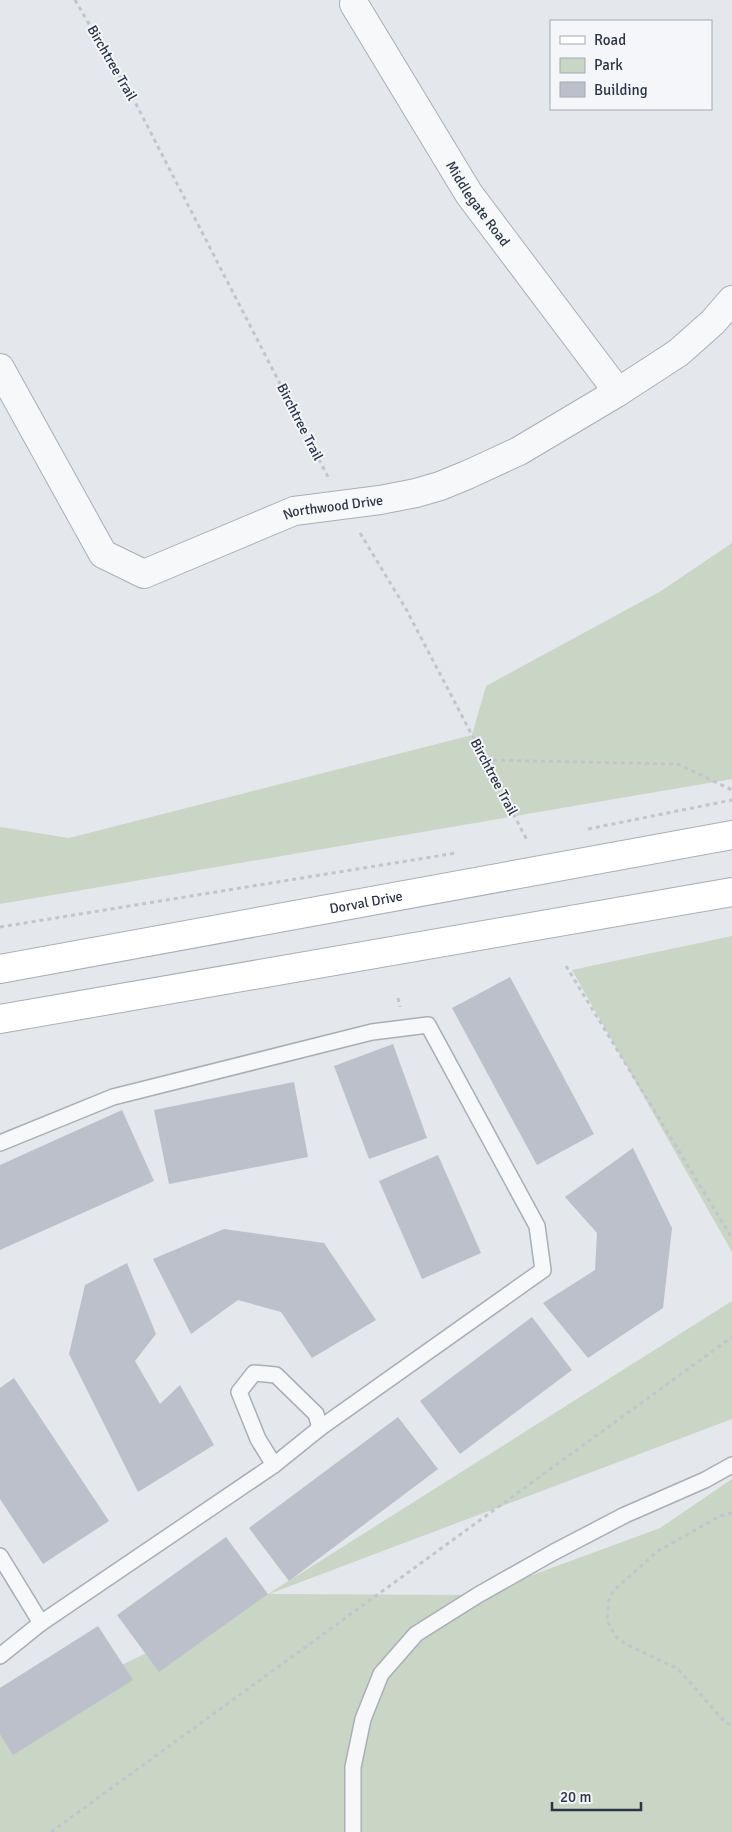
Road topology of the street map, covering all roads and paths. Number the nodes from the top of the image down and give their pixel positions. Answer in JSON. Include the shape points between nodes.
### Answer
{"nodes":[{"id":1,"x":75,"y":0,"type":"edge"},
{"id":2,"x":355,"y":1,"type":"edge"},
{"id":3,"x":732,"y":300,"type":"edge"},
{"id":4,"x":0,"y":368,"type":"edge"},
{"id":5,"x":618,"y":392,"type":"junction"},
{"id":6,"x":342,"y":505,"type":"junction"},
{"id":7,"x":485,"y":760,"type":"junction"},
{"id":8,"x":732,"y":790,"type":"edge"},
{"id":9,"x":732,"y":800,"type":"edge"},
{"id":10,"x":586,"y":830,"type":"dead end"},
{"id":11,"x":732,"y":835,"type":"edge"},
{"id":12,"x":537,"y":840,"type":"dead end"},
{"id":13,"x":528,"y":842,"type":"junction"},
{"id":14,"x":520,"y":843,"type":"dead end"},
{"id":15,"x":463,"y":852,"type":"dead end"},
{"id":16,"x":732,"y":892,"type":"edge"},
{"id":17,"x":0,"y":927,"type":"edge"},
{"id":18,"x":566,"y":966,"type":"dead end"},
{"id":19,"x":0,"y":969,"type":"edge"},
{"id":20,"x":0,"y":1019,"type":"edge"},
{"id":21,"x":0,"y":1143,"type":"edge"},
{"id":22,"x":732,"y":1238,"type":"edge"},
{"id":23,"x":732,"y":1337,"type":"edge"},
{"id":24,"x":320,"y":1428,"type":"junction"},
{"id":25,"x":274,"y":1465,"type":"junction"},
{"id":26,"x":732,"y":1465,"type":"edge"},
{"id":27,"x":732,"y":1513,"type":"edge"},
{"id":28,"x":0,"y":1556,"type":"edge"},
{"id":29,"x":41,"y":1623,"type":"junction"},
{"id":30,"x":0,"y":1656,"type":"edge"},
{"id":31,"x":732,"y":1726,"type":"edge"},
{"id":32,"x":51,"y":1832,"type":"edge"},
{"id":33,"x":353,"y":1832,"type":"edge"}],
"edges":[{"from":1,"to":6,"type":"path","name":"Birchtree Trail","via":[[134,102]]},
{"from":2,"to":5,"type":"street","name":"Middlegate Road","via":[[469,194]]},
{"from":3,"to":5,"type":"street","name":"Northwood Drive","via":[[678,353]]},
{"from":4,"to":6,"type":"street","name":"Northwood Drive","via":[[103,554],[144,574],[294,511]]},
{"from":5,"to":6,"type":"street","name":"Northwood Drive","via":[[520,451],[440,486]]},
{"from":6,"to":7,"type":"path","name":"Birchtree Trail","via":[[406,609]]},
{"from":7,"to":8,"type":"path","via":[[678,764]]},
{"from":7,"to":13,"type":"path","name":"Birchtree Trail"},
{"from":9,"to":10,"type":"path"},
{"from":11,"to":19,"type":"main road","name":"Dorval Drive"},
{"from":12,"to":13,"type":"path"},
{"from":13,"to":14,"type":"path"},
{"from":15,"to":17,"type":"path"},
{"from":16,"to":20,"type":"main road"},
{"from":18,"to":22,"type":"path"},
{"from":21,"to":24,"type":"lane","via":[[113,1097],[372,1032],[428,1024],[537,1226],[543,1270]]},
{"from":23,"to":32,"type":"path"},
{"from":24,"to":25,"type":"lane"},
{"from":24,"to":25,"type":"lane","via":[[316,1414],[276,1375],[254,1373],[239,1392],[258,1439]]},
{"from":25,"to":29,"type":"lane"},
{"from":26,"to":33,"type":"lane","via":[[554,1552],[416,1634],[381,1674],[363,1719],[353,1767]]},
{"from":27,"to":31,"type":"path","via":[[720,1516],[658,1551],[614,1590],[607,1610],[607,1621],[617,1638],[678,1669]]},
{"from":28,"to":29,"type":"lane"},
{"from":29,"to":30,"type":"lane"}]}
